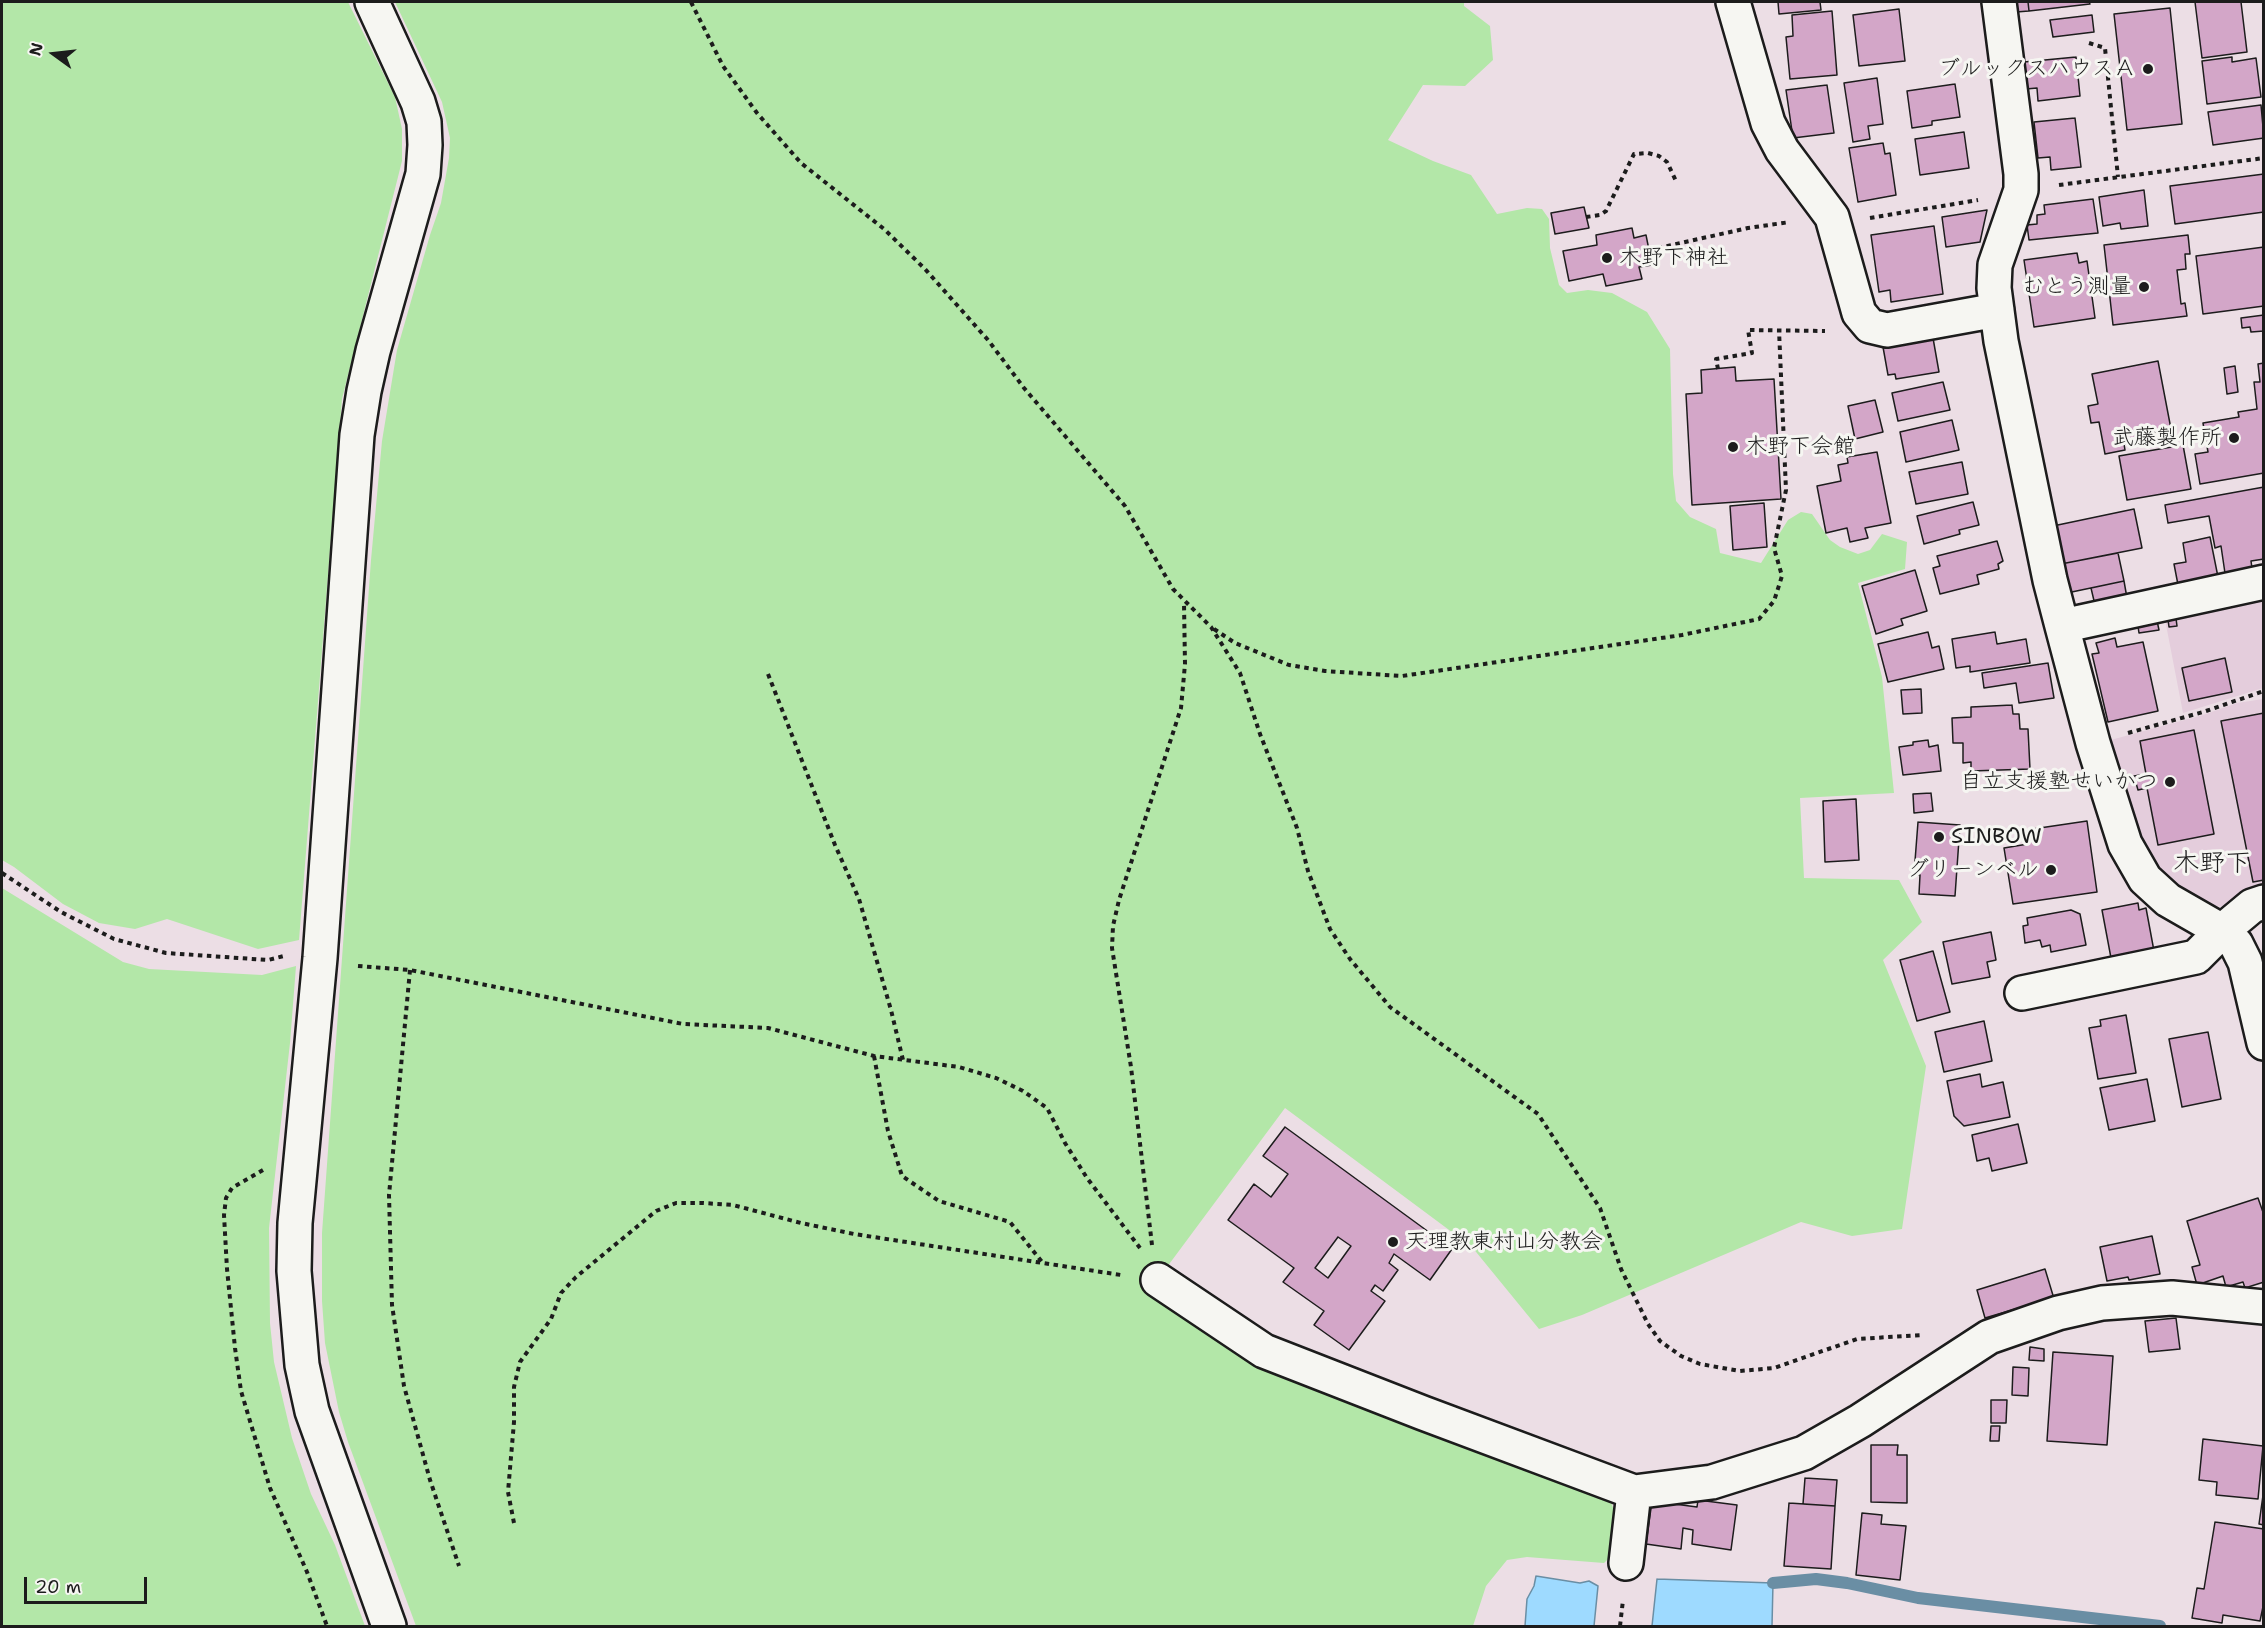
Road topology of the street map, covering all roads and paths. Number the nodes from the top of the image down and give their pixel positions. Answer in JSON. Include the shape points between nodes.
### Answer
{"nodes":[{"id":1,"x":372,"y":2,"type":"edge"},
{"id":2,"x":691,"y":2,"type":"edge"},
{"id":3,"x":1733,"y":2,"type":"edge"},
{"id":4,"x":1999,"y":2,"type":"edge"},
{"id":5,"x":2089,"y":43,"type":"dead end"},
{"id":6,"x":2264,"y":158,"type":"edge"},
{"id":7,"x":2118,"y":177,"type":"junction"},
{"id":8,"x":1676,"y":181,"type":"dead end"},
{"id":9,"x":2021,"y":190,"type":"junction"},
{"id":10,"x":1586,"y":217,"type":"dead end"},
{"id":11,"x":1867,"y":218,"type":"dead end"},
{"id":12,"x":1769,"y":225,"type":"dead end"},
{"id":13,"x":1649,"y":250,"type":"dead end"},
{"id":14,"x":1997,"y":310,"type":"junction"},
{"id":15,"x":1779,"y":330,"type":"junction"},
{"id":16,"x":1835,"y":331,"type":"dead end"},
{"id":17,"x":1718,"y":369,"type":"dead end"},
{"id":18,"x":2264,"y":582,"type":"edge"},
{"id":19,"x":1184,"y":602,"type":"junction"},
{"id":20,"x":2062,"y":626,"type":"junction"},
{"id":21,"x":1211,"y":627,"type":"junction"},
{"id":22,"x":768,"y":674,"type":"dead end"},
{"id":23,"x":2264,"y":691,"type":"edge"},
{"id":24,"x":2093,"y":743,"type":"junction"},
{"id":25,"x":2,"y":873,"type":"edge"},
{"id":26,"x":2264,"y":903,"type":"edge"},
{"id":27,"x":2222,"y":931,"type":"junction"},
{"id":28,"x":320,"y":958,"type":"junction"},
{"id":29,"x":352,"y":965,"type":"dead end"},
{"id":30,"x":410,"y":970,"type":"junction"},
{"id":31,"x":2022,"y":993,"type":"dead end"},
{"id":32,"x":2264,"y":1044,"type":"edge"},
{"id":33,"x":874,"y":1056,"type":"junction"},
{"id":34,"x":903,"y":1060,"type":"junction"},
{"id":35,"x":299,"y":1171,"type":"junction"},
{"id":36,"x":1042,"y":1262,"type":"junction"},
{"id":37,"x":1154,"y":1272,"type":"junction"},
{"id":38,"x":2264,"y":1307,"type":"edge"},
{"id":39,"x":1929,"y":1335,"type":"dead end"},
{"id":40,"x":1634,"y":1492,"type":"junction"},
{"id":41,"x":514,"y":1523,"type":"dead end"},
{"id":42,"x":1626,"y":1563,"type":"dead end"},
{"id":43,"x":459,"y":1566,"type":"dead end"},
{"id":44,"x":327,"y":1626,"type":"edge"},
{"id":45,"x":389,"y":1626,"type":"edge"}],
"edges":[{"from":1,"to":28,"type":"street","via":[[418,102],[425,145],[423,174],[373,351],[357,435]]},
{"from":2,"to":19,"type":"path","via":[[723,66],[757,113],[801,162],[884,229],[925,269],[988,340],[1125,506]]},
{"from":3,"to":14,"type":"street","via":[[1768,123],[1782,150],[1832,216],[1859,313],[1870,326],[1887,330]]},
{"from":4,"to":9,"type":"street"},
{"from":5,"to":7,"type":"path","via":[[2105,48]]},
{"from":6,"to":7,"type":"path"},
{"from":7,"to":9,"type":"path"},
{"from":8,"to":10,"type":"path","via":[[1667,162],[1659,156],[1634,154],[1606,211]]},
{"from":9,"to":11,"type":"path","via":[[2005,196]]},
{"from":9,"to":14,"type":"street","via":[[1995,266]]},
{"from":12,"to":13,"type":"path"},
{"from":14,"to":20,"type":"street"},
{"from":15,"to":16,"type":"path"},
{"from":15,"to":17,"type":"path","via":[[1748,330],[1752,353],[1716,359]]},
{"from":15,"to":21,"type":"path","via":[[1786,490],[1774,548],[1782,576],[1774,601],[1759,619],[1682,635],[1402,676],[1289,665],[1235,644]]},
{"from":18,"to":20,"type":"street"},
{"from":19,"to":21,"type":"path"},
{"from":19,"to":37,"type":"path","via":[[1181,708],[1119,900],[1112,948],[1131,1067]]},
{"from":20,"to":24,"type":"street"},
{"from":21,"to":39,"type":"path","via":[[1240,673],[1330,929],[1390,1007],[1538,1114],[1600,1208],[1621,1269],[1660,1341],[1700,1364],[1740,1371],[1774,1368],[1857,1339]]},
{"from":22,"to":34,"type":"path","via":[[859,899]]},
{"from":23,"to":24,"type":"path"},
{"from":24,"to":27,"type":"street","via":[[2125,844],[2145,879],[2168,900]]},
{"from":25,"to":28,"type":"path","via":[[61,912],[114,939],[177,954],[268,960],[297,953]]},
{"from":26,"to":27,"type":"street","via":[[2252,906]]},
{"from":27,"to":31,"type":"street","via":[[2196,957]]},
{"from":27,"to":32,"type":"street","via":[[2236,944],[2245,962]]},
{"from":28,"to":35,"type":"street"},
{"from":29,"to":30,"type":"path"},
{"from":30,"to":33,"type":"path","via":[[683,1024],[768,1028]]},
{"from":30,"to":43,"type":"path","via":[[388,1195],[392,1305],[404,1386]]},
{"from":33,"to":34,"type":"path"},
{"from":33,"to":36,"type":"path","via":[[888,1131],[902,1176],[939,1201],[1010,1222]]},
{"from":34,"to":37,"type":"path","via":[[959,1067],[996,1078],[1047,1108],[1087,1178],[1126,1227]]},
{"from":35,"to":44,"type":"path","via":[[261,1170],[232,1188],[226,1197],[229,1305],[244,1401],[270,1488]]},
{"from":35,"to":45,"type":"street","via":[[294,1271],[302,1365],[312,1411]]},
{"from":36,"to":37,"type":"path","via":[[1096,1272]]},
{"from":36,"to":41,"type":"path","via":[[854,1234],[733,1205],[676,1203],[656,1211],[561,1293],[551,1319],[520,1362],[514,1387],[508,1492]]},
{"from":37,"to":40,"type":"street","via":[[1264,1351]]},
{"from":38,"to":40,"type":"street","via":[[2195,1299],[2138,1299],[2102,1302],[2058,1313],[1989,1337],[1804,1453],[1712,1482]]},
{"from":40,"to":42,"type":"street"}]}
